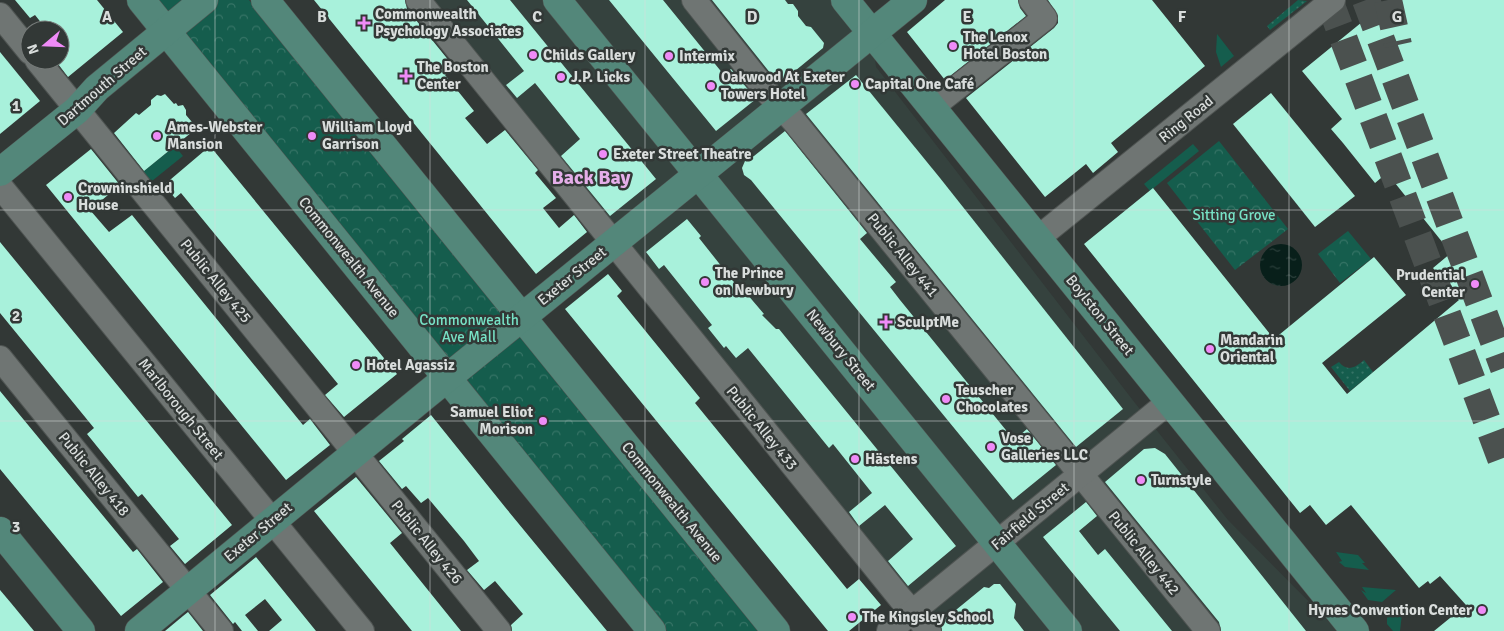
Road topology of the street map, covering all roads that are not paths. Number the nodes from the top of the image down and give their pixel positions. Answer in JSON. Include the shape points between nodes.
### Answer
{"nodes":[{"id":1,"x":141,"y":0,"type":"edge"},
{"id":2,"x":204,"y":0,"type":"edge"},
{"id":3,"x":265,"y":0,"type":"edge"},
{"id":4,"x":418,"y":0,"type":"edge"},
{"id":5,"x":557,"y":0,"type":"edge"},
{"id":6,"x":845,"y":0,"type":"edge"},
{"id":7,"x":913,"y":0,"type":"edge"},
{"id":8,"x":1031,"y":0,"type":"edge"},
{"id":9,"x":1333,"y":0,"type":"edge"},
{"id":10,"x":698,"y":4,"type":"edge"},
{"id":11,"x":0,"y":15,"type":"edge"},
{"id":12,"x":166,"y":31,"type":"junction"},
{"id":13,"x":872,"y":33,"type":"junction"},
{"id":14,"x":20,"y":40,"type":"edge"},
{"id":15,"x":45,"y":70,"type":"edge"},
{"id":16,"x":932,"y":107,"type":"junction"},
{"id":17,"x":781,"y":108,"type":"junction"},
{"id":18,"x":78,"y":110,"type":"junction"},
{"id":19,"x":0,"y":172,"type":"edge"},
{"id":20,"x":699,"y":174,"type":"junction"},
{"id":21,"x":0,"y":186,"type":"edge"},
{"id":22,"x":1038,"y":238,"type":"junction"},
{"id":23,"x":614,"y":242,"type":"junction"},
{"id":24,"x":521,"y":317,"type":"junction"},
{"id":25,"x":0,"y":358,"type":"edge"},
{"id":26,"x":447,"y":378,"type":"junction"},
{"id":27,"x":1170,"y":401,"type":"junction"},
{"id":28,"x":355,"y":452,"type":"junction"},
{"id":29,"x":1081,"y":474,"type":"junction"},
{"id":30,"x":272,"y":520,"type":"junction"},
{"id":31,"x":0,"y":531,"type":"edge"},
{"id":32,"x":997,"y":543,"type":"junction"},
{"id":33,"x":188,"y":590,"type":"junction"},
{"id":34,"x":913,"y":612,"type":"junction"},
{"id":35,"x":81,"y":631,"type":"edge"},
{"id":36,"x":139,"y":631,"type":"edge"},
{"id":37,"x":221,"y":631,"type":"edge"},
{"id":38,"x":362,"y":631,"type":"edge"},
{"id":39,"x":499,"y":631,"type":"edge"},
{"id":40,"x":652,"y":631,"type":"edge"},
{"id":41,"x":776,"y":631,"type":"edge"},
{"id":42,"x":889,"y":631,"type":"edge"},
{"id":43,"x":929,"y":631,"type":"edge"},
{"id":44,"x":1068,"y":631,"type":"edge"},
{"id":45,"x":1208,"y":631,"type":"edge"},
{"id":46,"x":1354,"y":631,"type":"edge"}],
"edges":[{"from":1,"to":12,"type":"main road","name":"Commonwealth Avenue"},
{"from":2,"to":12,"type":"main road","name":"Dartmouth Street"},
{"from":3,"to":24,"type":"main road","name":"Commonwealth Avenue"},
{"from":4,"to":23,"type":"street","name":"Public Alley 433"},
{"from":5,"to":20,"type":"main road","name":"Newbury Street"},
{"from":6,"to":13,"type":"main road","name":"Boylston Street"},
{"from":7,"to":13,"type":"main road","name":"Exeter Street"},
{"from":8,"to":16,"type":"street","via":[[1045,18]]},
{"from":9,"to":22,"type":"street","name":"Ring Road"},
{"from":10,"to":17,"type":"street","name":"Public Alley 441"},
{"from":11,"to":14,"type":"street"},
{"from":12,"to":18,"type":"main road","name":"Dartmouth Street","via":[[97,88]]},
{"from":12,"to":26,"type":"main road","name":"Commonwealth Avenue"},
{"from":13,"to":16,"type":"main road","name":"Boylston Street"},
{"from":13,"to":17,"type":"main road","name":"Exeter Street"},
{"from":15,"to":18,"type":"street","name":"Public Alley 425"},
{"from":16,"to":22,"type":"main road","name":"Boylston Street"},
{"from":17,"to":20,"type":"main road","name":"Exeter Street"},
{"from":17,"to":29,"type":"street","name":"Public Alley 441"},
{"from":18,"to":19,"type":"main road","name":"Dartmouth Street"},
{"from":18,"to":28,"type":"street","name":"Public Alley 425"},
{"from":20,"to":23,"type":"main road","name":"Exeter Street"},
{"from":20,"to":32,"type":"main road","name":"Newbury Street"},
{"from":21,"to":30,"type":"street","name":"Marlborough Street"},
{"from":22,"to":27,"type":"main road","name":"Boylston Street"},
{"from":23,"to":24,"type":"main road","name":"Exeter Street"},
{"from":23,"to":34,"type":"street","name":"Public Alley 433"},
{"from":24,"to":26,"type":"main road","name":"Exeter Street"},
{"from":24,"to":41,"type":"main road","name":"Commonwealth Avenue"},
{"from":25,"to":33,"type":"street","name":"Public Alley 418"},
{"from":26,"to":28,"type":"main road","name":"Exeter Street"},
{"from":26,"to":40,"type":"main road","name":"Commonwealth Avenue"},
{"from":27,"to":29,"type":"street","name":"Fairfield Street"},
{"from":27,"to":46,"type":"main road","name":"Boylston Street"},
{"from":28,"to":30,"type":"main road","name":"Exeter Street"},
{"from":28,"to":39,"type":"street","name":"Public Alley 426"},
{"from":29,"to":32,"type":"street","name":"Fairfield Street"},
{"from":29,"to":45,"type":"street","name":"Public Alley 442"},
{"from":30,"to":33,"type":"main road","name":"Exeter Street"},
{"from":30,"to":38,"type":"street","name":"Marlborough Street"},
{"from":31,"to":35,"type":"main road"},
{"from":32,"to":34,"type":"street","name":"Fairfield Street"},
{"from":32,"to":44,"type":"main road","name":"Newbury Street"},
{"from":33,"to":36,"type":"main road","name":"Exeter Street"},
{"from":33,"to":37,"type":"street","name":"Public Alley 418"},
{"from":34,"to":42,"type":"street","name":"Fairfield Street"},
{"from":34,"to":43,"type":"street","name":"Public Alley 433"}]}
